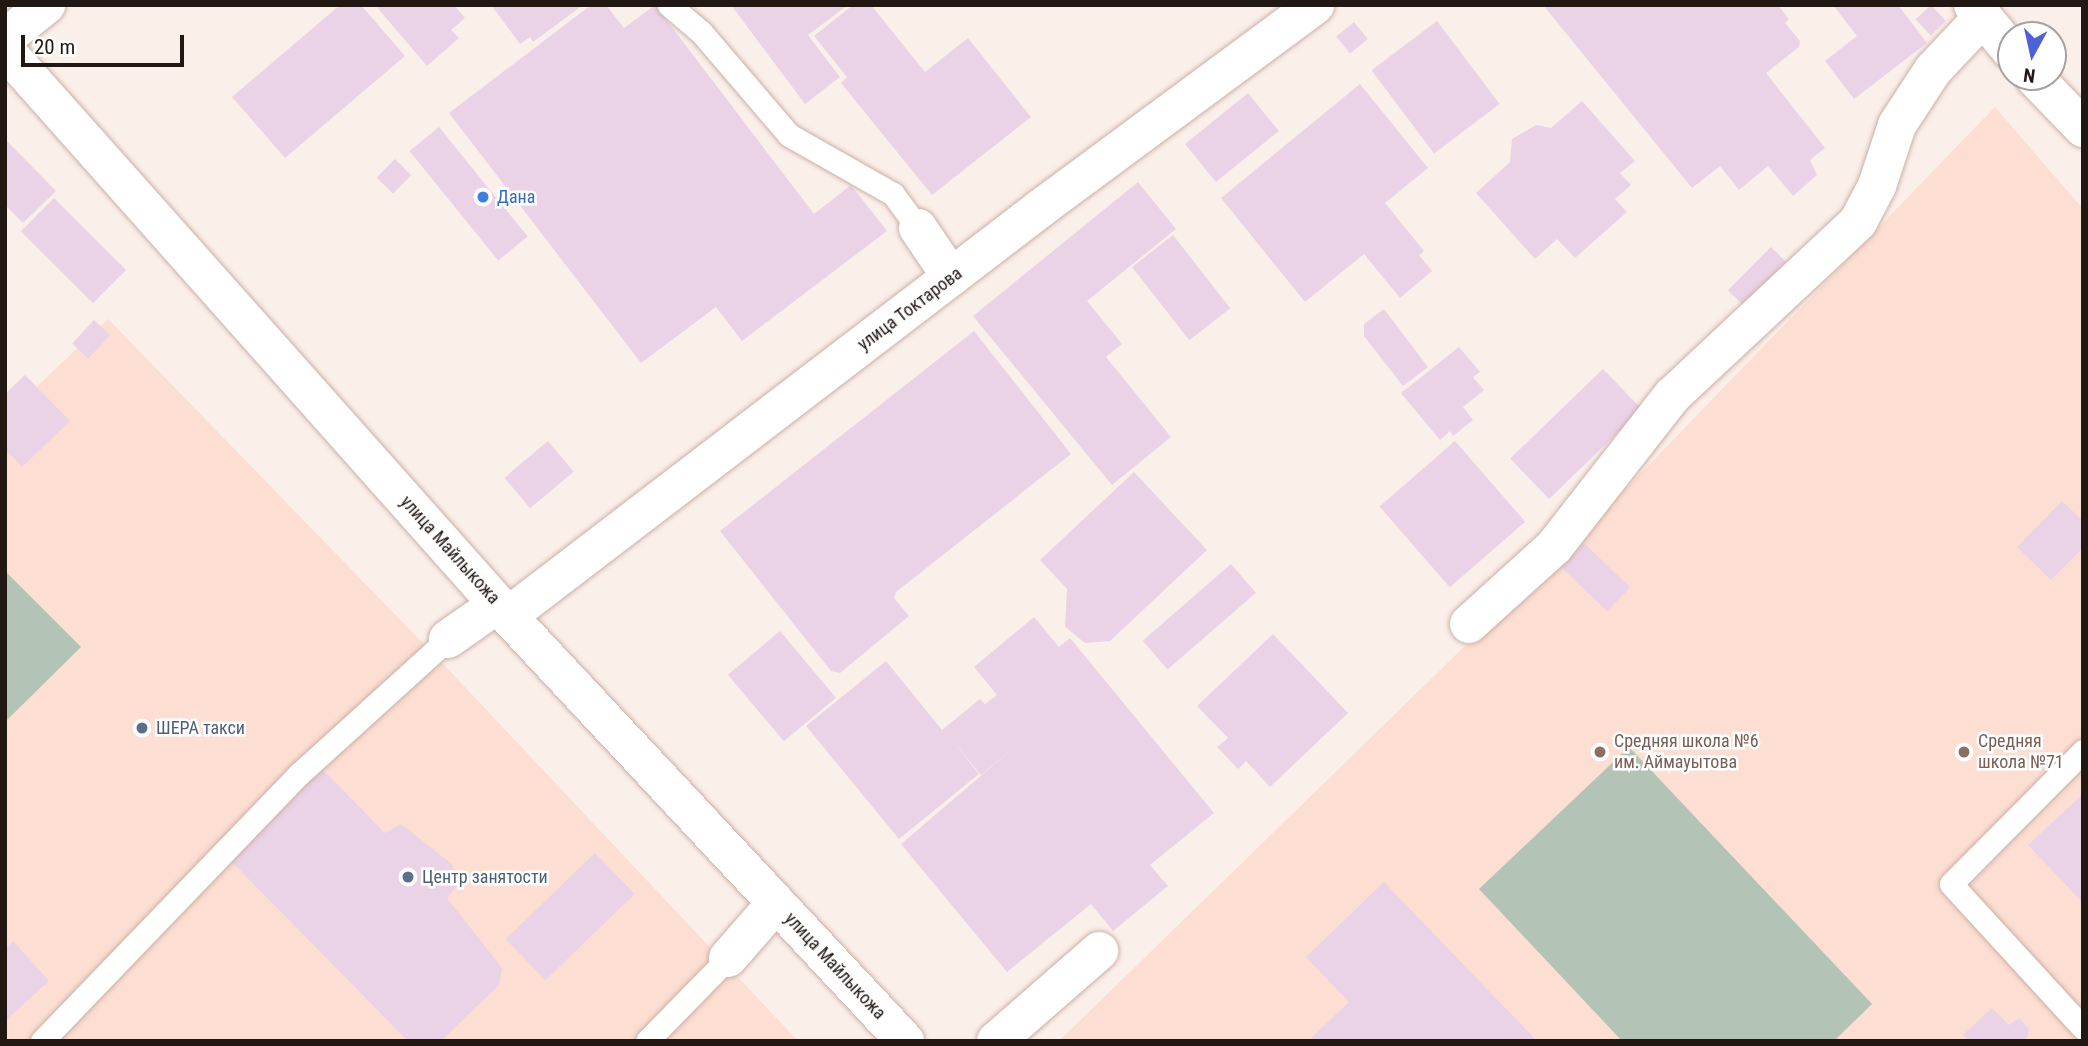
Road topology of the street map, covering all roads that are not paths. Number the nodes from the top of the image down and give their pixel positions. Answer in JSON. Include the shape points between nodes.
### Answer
{"nodes":[{"id":1,"x":46,"y":5,"type":"edge"},
{"id":2,"x":669,"y":5,"type":"edge"},
{"id":3,"x":1315,"y":5,"type":"edge"},
{"id":4,"x":1978,"y":11,"type":"edge"},
{"id":5,"x":1997,"y":34,"type":"edge"},
{"id":6,"x":5,"y":38,"type":"edge"},
{"id":7,"x":5,"y":50,"type":"edge"},
{"id":8,"x":2047,"y":91,"type":"edge"},
{"id":9,"x":2083,"y":128,"type":"edge"},
{"id":10,"x":918,"y":228,"type":"joint"},
{"id":11,"x":951,"y":277,"type":"junction"},
{"id":12,"x":503,"y":610,"type":"junction"},
{"id":13,"x":1469,"y":624,"type":"dead end"},
{"id":14,"x":449,"y":639,"type":"joint"},
{"id":15,"x":2083,"y":751,"type":"edge"},
{"id":16,"x":776,"y":902,"type":"junction"},
{"id":17,"x":1098,"y":951,"type":"dead end"},
{"id":18,"x":728,"y":958,"type":"joint"},
{"id":19,"x":2083,"y":1028,"type":"edge"},
{"id":20,"x":42,"y":1041,"type":"edge"},
{"id":21,"x":647,"y":1041,"type":"edge"},
{"id":22,"x":905,"y":1041,"type":"edge"},
{"id":23,"x":996,"y":1041,"type":"edge"}],
"edges":[{"from":1,"to":6,"type":"street"},
{"from":2,"to":10,"type":"lane","via":[[701,32],[789,135],[894,194]]},
{"from":3,"to":11,"type":"street","name":"улица Токтарова"},
{"from":4,"to":5,"type":"street"},
{"from":4,"to":13,"type":"street","via":[[1897,125],[1877,186],[1858,222],[1672,396],[1553,547]]},
{"from":7,"to":12,"type":"street","name":"улица Майлыкожа"},
{"from":8,"to":9,"type":"street"},
{"from":10,"to":11,"type":"street"},
{"from":11,"to":12,"type":"street","name":"улица Токтарова"},
{"from":12,"to":14,"type":"street","name":"улица Токтарова"},
{"from":12,"to":16,"type":"street","name":"улица Майлыкожа"},
{"from":14,"to":20,"type":"lane","via":[[299,774]]},
{"from":15,"to":19,"type":"lane","via":[[1951,884]]},
{"from":16,"to":18,"type":"street"},
{"from":16,"to":22,"type":"street","name":"улица Майлыкожа"},
{"from":17,"to":23,"type":"street"},
{"from":18,"to":21,"type":"lane"}]}
